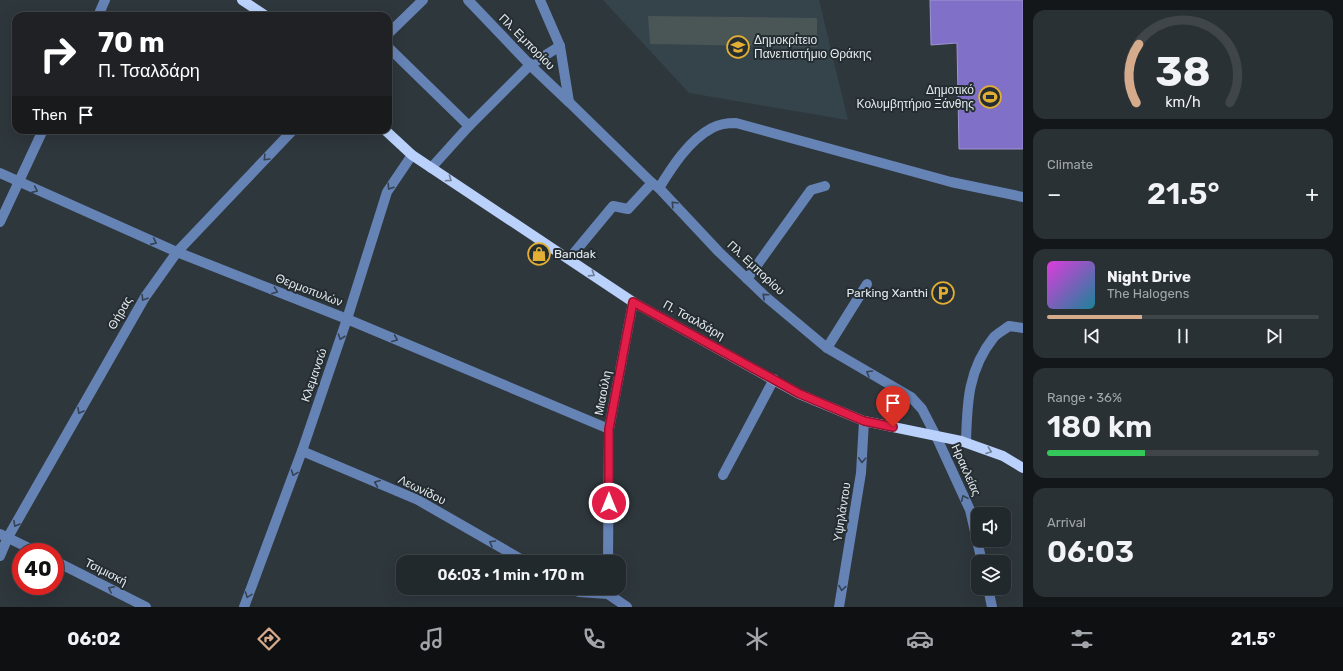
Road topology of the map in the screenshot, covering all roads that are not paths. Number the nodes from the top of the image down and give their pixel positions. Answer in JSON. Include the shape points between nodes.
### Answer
{"nodes":[{"id":1,"x":105,"y":0,"type":"edge"},
{"id":2,"x":242,"y":0,"type":"edge"},
{"id":3,"x":423,"y":0,"type":"edge"},
{"id":4,"x":468,"y":0,"type":"edge"},
{"id":5,"x":540,"y":0,"type":"edge"},
{"id":6,"x":100,"y":12,"type":"edge"},
{"id":7,"x":260,"y":12,"type":"edge"},
{"id":8,"x":392,"y":30,"type":"edge"},
{"id":9,"x":560,"y":46,"type":"junction"},
{"id":10,"x":392,"y":51,"type":"edge"},
{"id":11,"x":530,"y":65,"type":"junction"},
{"id":12,"x":569,"y":102,"type":"junction"},
{"id":13,"x":469,"y":126,"type":"junction"},
{"id":14,"x":41,"y":134,"type":"edge"},
{"id":15,"x":289,"y":134,"type":"edge"},
{"id":16,"x":389,"y":134,"type":"edge"},
{"id":17,"x":412,"y":155,"type":"junction"},
{"id":18,"x":431,"y":168,"type":"junction"},
{"id":19,"x":0,"y":173,"type":"edge"},
{"id":20,"x":18,"y":182,"type":"junction"},
{"id":21,"x":655,"y":185,"type":"junction"},
{"id":22,"x":825,"y":186,"type":"dead end"},
{"id":23,"x":1023,"y":197,"type":"edge"},
{"id":24,"x":0,"y":222,"type":"edge"},
{"id":25,"x":177,"y":252,"type":"junction"},
{"id":26,"x":569,"y":259,"type":"junction"},
{"id":27,"x":747,"y":279,"type":"junction"},
{"id":28,"x":867,"y":284,"type":"dead end"},
{"id":29,"x":633,"y":302,"type":"junction"},
{"id":30,"x":347,"y":319,"type":"junction"},
{"id":31,"x":1023,"y":328,"type":"edge"},
{"id":32,"x":827,"y":348,"type":"junction"},
{"id":33,"x":774,"y":380,"type":"junction"},
{"id":34,"x":864,"y":421,"type":"junction"},
{"id":35,"x":609,"y":429,"type":"junction"},
{"id":36,"x":936,"y":436,"type":"junction"},
{"id":37,"x":966,"y":442,"type":"junction"},
{"id":38,"x":302,"y":451,"type":"junction"},
{"id":39,"x":1023,"y":468,"type":"edge"},
{"id":40,"x":723,"y":475,"type":"dead end"},
{"id":41,"x":4,"y":535,"type":"edge"},
{"id":42,"x":20,"y":543,"type":"edge"},
{"id":43,"x":514,"y":555,"type":"edge"},
{"id":44,"x":608,"y":555,"type":"edge"},
{"id":45,"x":980,"y":555,"type":"edge"},
{"id":46,"x":0,"y":556,"type":"edge"},
{"id":47,"x":64,"y":566,"type":"edge"},
{"id":48,"x":613,"y":595,"type":"edge"},
{"id":49,"x":989,"y":595,"type":"edge"},
{"id":50,"x":146,"y":607,"type":"edge"},
{"id":51,"x":244,"y":607,"type":"edge"},
{"id":52,"x":627,"y":607,"type":"edge"},
{"id":53,"x":839,"y":607,"type":"edge"},
{"id":54,"x":992,"y":607,"type":"edge"}],
"edges":[{"from":1,"to":6,"type":"street"},
{"from":2,"to":7,"type":"main road"},
{"from":3,"to":8,"type":"street"},
{"from":4,"to":11,"type":"street","name":"Πλ. Εμπορίου"},
{"from":5,"to":9,"type":"street","name":"Πλ. Εμπορίου"},
{"from":9,"to":11,"type":"street"},
{"from":9,"to":12,"type":"street","name":"Πλ. Εμπορίου"},
{"from":10,"to":13,"type":"street"},
{"from":11,"to":12,"type":"street","name":"Πλ. Εμπορίου"},
{"from":11,"to":13,"type":"street"},
{"from":12,"to":21,"type":"street","name":"Πλ. Εμπορίου"},
{"from":13,"to":18,"type":"street"},
{"from":14,"to":20,"type":"street"},
{"from":15,"to":25,"type":"street","name":"Θήρας","one_way":true},
{"from":16,"to":17,"type":"main road","name":"Π. Τσαλδάρη"},
{"from":17,"to":18,"type":"main road","name":"Π. Τσαλδάρη"},
{"from":17,"to":30,"type":"street","name":"Κλεμανσώ","one_way":true,"via":[[387,192]]},
{"from":18,"to":26,"type":"main road","name":"Π. Τσαλδάρη","one_way":true},
{"from":19,"to":20,"type":"street","name":"Θερμοπυλών"},
{"from":20,"to":24,"type":"street"},
{"from":20,"to":25,"type":"street","name":"Θερμοπυλών","one_way":true},
{"from":21,"to":23,"type":"street","via":[[693,142],[712,128],[736,123],[951,182]]},
{"from":21,"to":26,"type":"street","via":[[628,209],[613,206]]},
{"from":27,"to":21,"type":"street","name":"Πλ. Εμπορίου","one_way":true},
{"from":22,"to":27,"type":"street","via":[[811,190]]},
{"from":25,"to":30,"type":"street","name":"Θερμοπυλών","one_way":true},
{"from":25,"to":41,"type":"street","name":"Θήρας","one_way":true,"via":[[145,297]]},
{"from":26,"to":29,"type":"main road","name":"Π. Τσαλδάρη","one_way":true},
{"from":32,"to":27,"type":"street","name":"Πλ. Εμπορίου","one_way":true},
{"from":28,"to":32,"type":"street"},
{"from":29,"to":33,"type":"main road","name":"Π. Τσαλδάρη"},
{"from":29,"to":35,"type":"street","name":"Μιαούλη"},
{"from":30,"to":35,"type":"street","name":"Θερμοπυλών","one_way":true},
{"from":30,"to":38,"type":"street","name":"Κλεμανσώ","one_way":true},
{"from":31,"to":37,"type":"street","via":[[1009,326],[995,336],[976,365],[969,390]]},
{"from":36,"to":32,"type":"street","name":"Πλ. Εμπορίου","one_way":true,"via":[[922,409],[911,397]]},
{"from":33,"to":34,"type":"main road","name":"Π. Τσαλδάρη"},
{"from":33,"to":40,"type":"street"},
{"from":34,"to":36,"type":"main road","name":"Π. Τσαλδάρη"},
{"from":34,"to":53,"type":"street","name":"Υψηλάντου","one_way":true,"via":[[861,473]]},
{"from":35,"to":44,"type":"street","name":"Μιαούλη"},
{"from":36,"to":37,"type":"main road","name":"Π. Τσαλδάρη"},
{"from":45,"to":36,"type":"street","name":"Ηρακλείας","one_way":true,"via":[[970,510]]},
{"from":37,"to":39,"type":"main road","name":"Π. Τσαλδάρη","one_way":true,"via":[[1003,456]]},
{"from":43,"to":38,"type":"street","name":"Λεωνίδου","one_way":true,"via":[[418,500]]},
{"from":38,"to":51,"type":"street","name":"Κλεμανσώ","one_way":true},
{"from":41,"to":42,"type":"street"},
{"from":41,"to":46,"type":"street","name":"Θήρας"},
{"from":50,"to":47,"type":"street","name":"Τσιμισκή","one_way":true},
{"from":48,"to":52,"type":"street"},
{"from":49,"to":54,"type":"street"}]}
